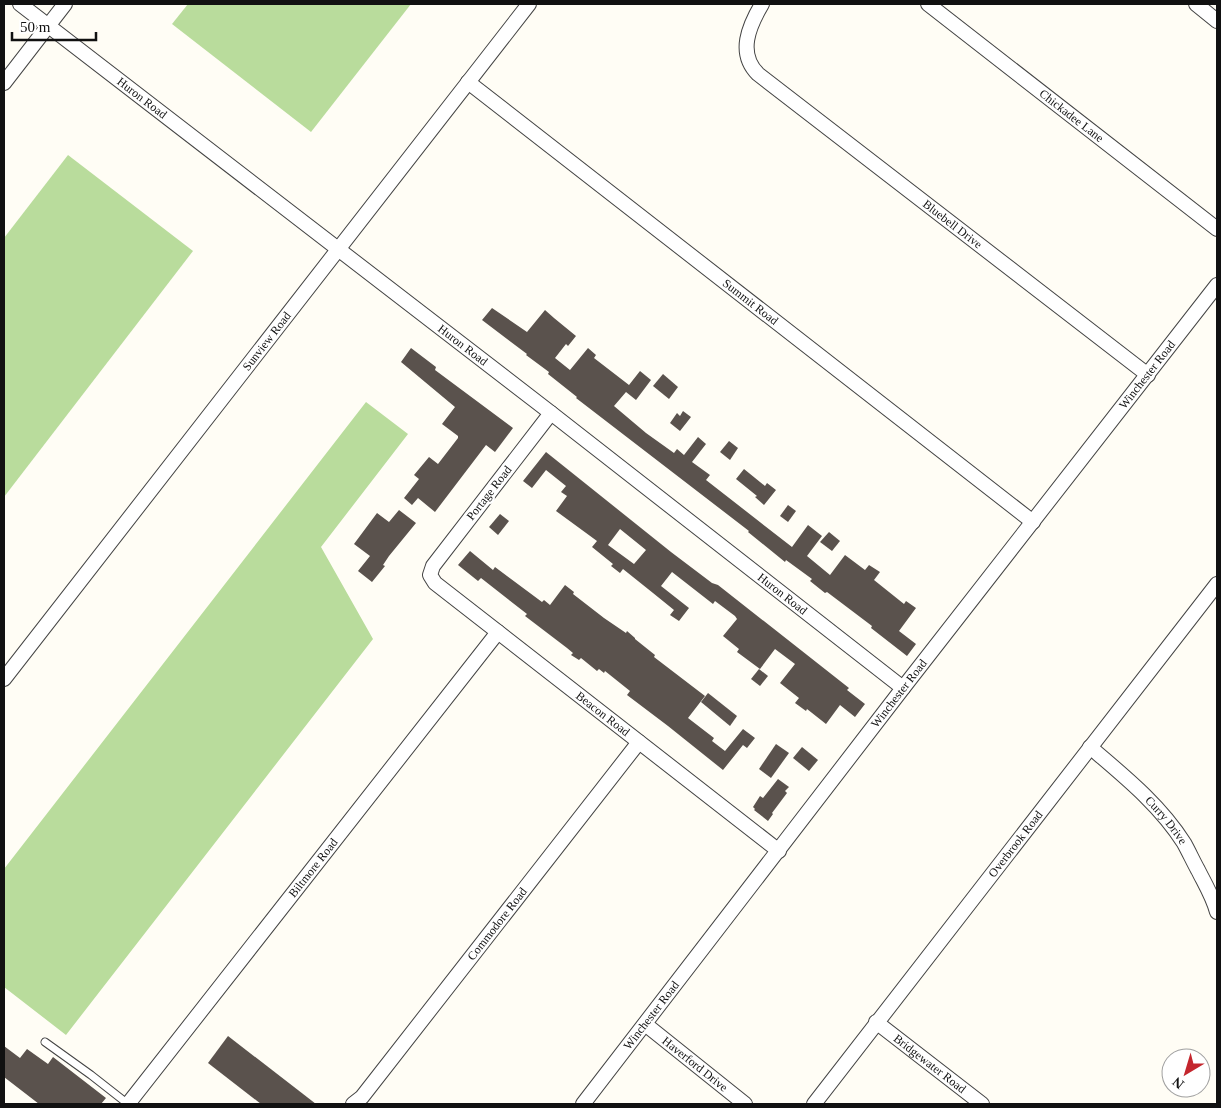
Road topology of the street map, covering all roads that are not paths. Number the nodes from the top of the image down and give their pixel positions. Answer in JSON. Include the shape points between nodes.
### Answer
{"nodes":[{"id":1,"x":20,"y":4,"type":"edge"},
{"id":2,"x":65,"y":4,"type":"edge"},
{"id":3,"x":529,"y":4,"type":"edge"},
{"id":4,"x":762,"y":4,"type":"edge"},
{"id":5,"x":928,"y":4,"type":"edge"},
{"id":6,"x":1196,"y":4,"type":"edge"},
{"id":7,"x":1217,"y":21,"type":"edge"},
{"id":8,"x":48,"y":26,"type":"junction"},
{"id":9,"x":4,"y":82,"type":"edge"},
{"id":10,"x":468,"y":82,"type":"junction"},
{"id":11,"x":1217,"y":228,"type":"edge"},
{"id":12,"x":339,"y":249,"type":"junction"},
{"id":13,"x":1217,"y":285,"type":"edge"},
{"id":14,"x":1148,"y":375,"type":"junction"},
{"id":15,"x":551,"y":413,"type":"junction"},
{"id":16,"x":1033,"y":522,"type":"junction"},
{"id":17,"x":430,"y":575,"type":"joint"},
{"id":18,"x":1217,"y":584,"type":"edge"},
{"id":19,"x":498,"y":632,"type":"junction"},
{"id":20,"x":4,"y":679,"type":"edge"},
{"id":21,"x":903,"y":688,"type":"junction"},
{"id":22,"x":639,"y":742,"type":"junction"},
{"id":23,"x":1090,"y":748,"type":"junction"},
{"id":24,"x":779,"y":851,"type":"junction"},
{"id":25,"x":1216,"y":904,"type":"edge"},
{"id":26,"x":876,"y":1022,"type":"junction"},
{"id":27,"x":645,"y":1024,"type":"junction"},
{"id":28,"x":45,"y":1042,"type":"dead end"},
{"id":29,"x":128,"y":1104,"type":"edge"},
{"id":30,"x":353,"y":1104,"type":"edge"},
{"id":31,"x":583,"y":1104,"type":"edge"},
{"id":32,"x":745,"y":1104,"type":"edge"},
{"id":33,"x":814,"y":1104,"type":"edge"},
{"id":34,"x":982,"y":1104,"type":"edge"}],
"edges":[{"from":1,"to":8,"type":"street","name":"Huron Road"},
{"from":2,"to":8,"type":"street"},
{"from":3,"to":10,"type":"street","name":"Sunview Road"},
{"from":4,"to":14,"type":"street","name":"Bluebell Drive","via":[[748,33],[746,46],[747,59],[758,74]]},
{"from":5,"to":11,"type":"street","name":"Chickadee Lane"},
{"from":6,"to":7,"type":"street"},
{"from":8,"to":9,"type":"street"},
{"from":8,"to":12,"type":"street","name":"Huron Road"},
{"from":10,"to":12,"type":"street","name":"Sunview Road"},
{"from":10,"to":16,"type":"street","name":"Summit Road"},
{"from":12,"to":15,"type":"street","name":"Huron Road"},
{"from":12,"to":20,"type":"street","name":"Sunview Road"},
{"from":13,"to":14,"type":"street","name":"Winchester Road"},
{"from":14,"to":16,"type":"street","name":"Winchester Road"},
{"from":15,"to":17,"type":"street","name":"Portage Road","via":[[433,566]]},
{"from":15,"to":21,"type":"street","name":"Huron Road"},
{"from":16,"to":21,"type":"street","name":"Winchester Road"},
{"from":17,"to":19,"type":"street","name":"Beacon Road","via":[[435,583]]},
{"from":18,"to":23,"type":"street","name":"Overbrook Road"},
{"from":19,"to":22,"type":"street","name":"Beacon Road"},
{"from":19,"to":29,"type":"street","name":"Biltmore Road"},
{"from":21,"to":24,"type":"street","name":"Winchester Road"},
{"from":22,"to":24,"type":"street","name":"Beacon Road"},
{"from":22,"to":30,"type":"street","name":"Commodore Road","via":[[362,1097]]},
{"from":23,"to":25,"type":"street","name":"Curry Drive","via":[[1125,776],[1166,819],[1183,842]]},
{"from":23,"to":26,"type":"street","name":"Overbrook Road"},
{"from":24,"to":27,"type":"street","name":"Winchester Road"},
{"from":26,"to":33,"type":"street","name":"Overbrook Road"},
{"from":26,"to":34,"type":"street","name":"Bridgewater Road"},
{"from":27,"to":31,"type":"street","name":"Winchester Road"},
{"from":27,"to":32,"type":"street","name":"Haverford Drive"},
{"from":28,"to":29,"type":"lane"}]}
